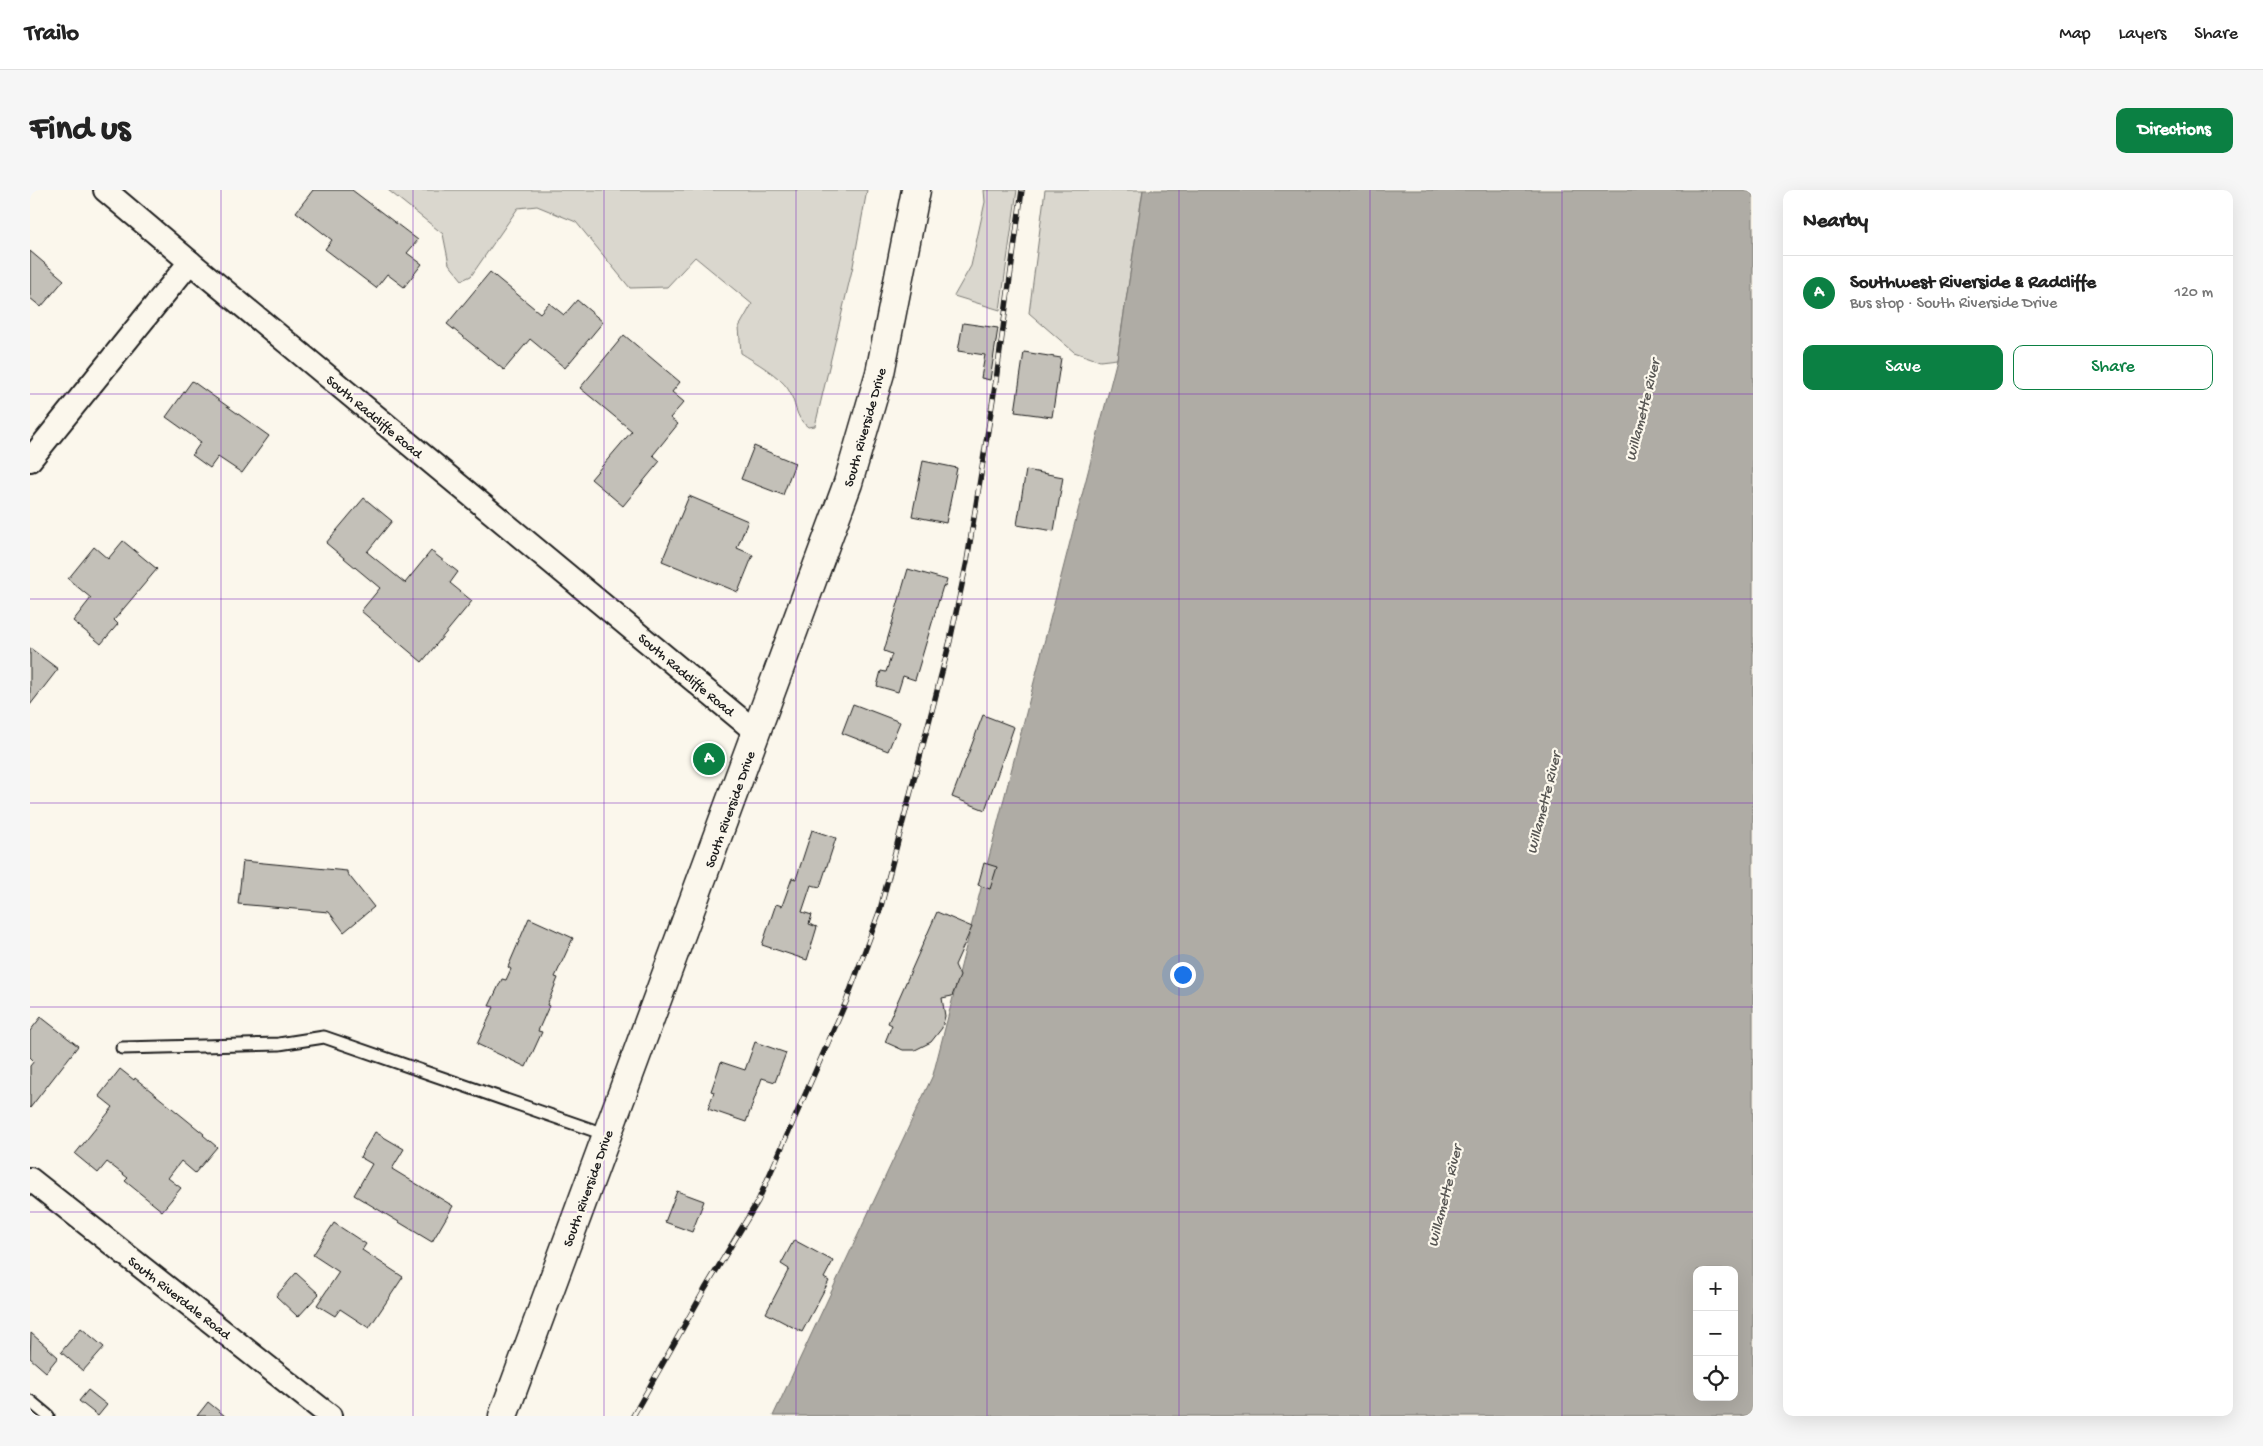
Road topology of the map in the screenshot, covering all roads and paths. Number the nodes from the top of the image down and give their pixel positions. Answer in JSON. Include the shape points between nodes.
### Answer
{"nodes":[{"id":1,"x":105,"y":190,"type":"edge"},
{"id":2,"x":916,"y":190,"type":"edge"},
{"id":3,"x":190,"y":262,"type":"junction"},
{"id":4,"x":30,"y":460,"type":"edge"},
{"id":5,"x":756,"y":732,"type":"junction"},
{"id":6,"x":122,"y":1048,"type":"dead end"},
{"id":7,"x":607,"y":1135,"type":"junction"},
{"id":8,"x":30,"y":1179,"type":"edge"},
{"id":9,"x":30,"y":1401,"type":"edge"},
{"id":10,"x":48,"y":1416,"type":"edge"},
{"id":11,"x":330,"y":1416,"type":"edge"},
{"id":12,"x":503,"y":1416,"type":"edge"}],
"edges":[{"from":1,"to":3,"type":"street","name":"South Radcliffe Road"},
{"from":2,"to":5,"type":"main road","name":"South Riverside Drive","via":[[880,374],[848,483]]},
{"from":3,"to":4,"type":"street"},
{"from":3,"to":5,"type":"street","name":"South Radcliffe Road"},
{"from":5,"to":7,"type":"main road","name":"South Riverside Drive"},
{"from":6,"to":7,"type":"lane","via":[[279,1044],[324,1037]]},
{"from":7,"to":12,"type":"main road","name":"South Riverside Drive"},
{"from":8,"to":11,"type":"street","name":"South Riverdale Road"},
{"from":9,"to":10,"type":"lane"}]}
